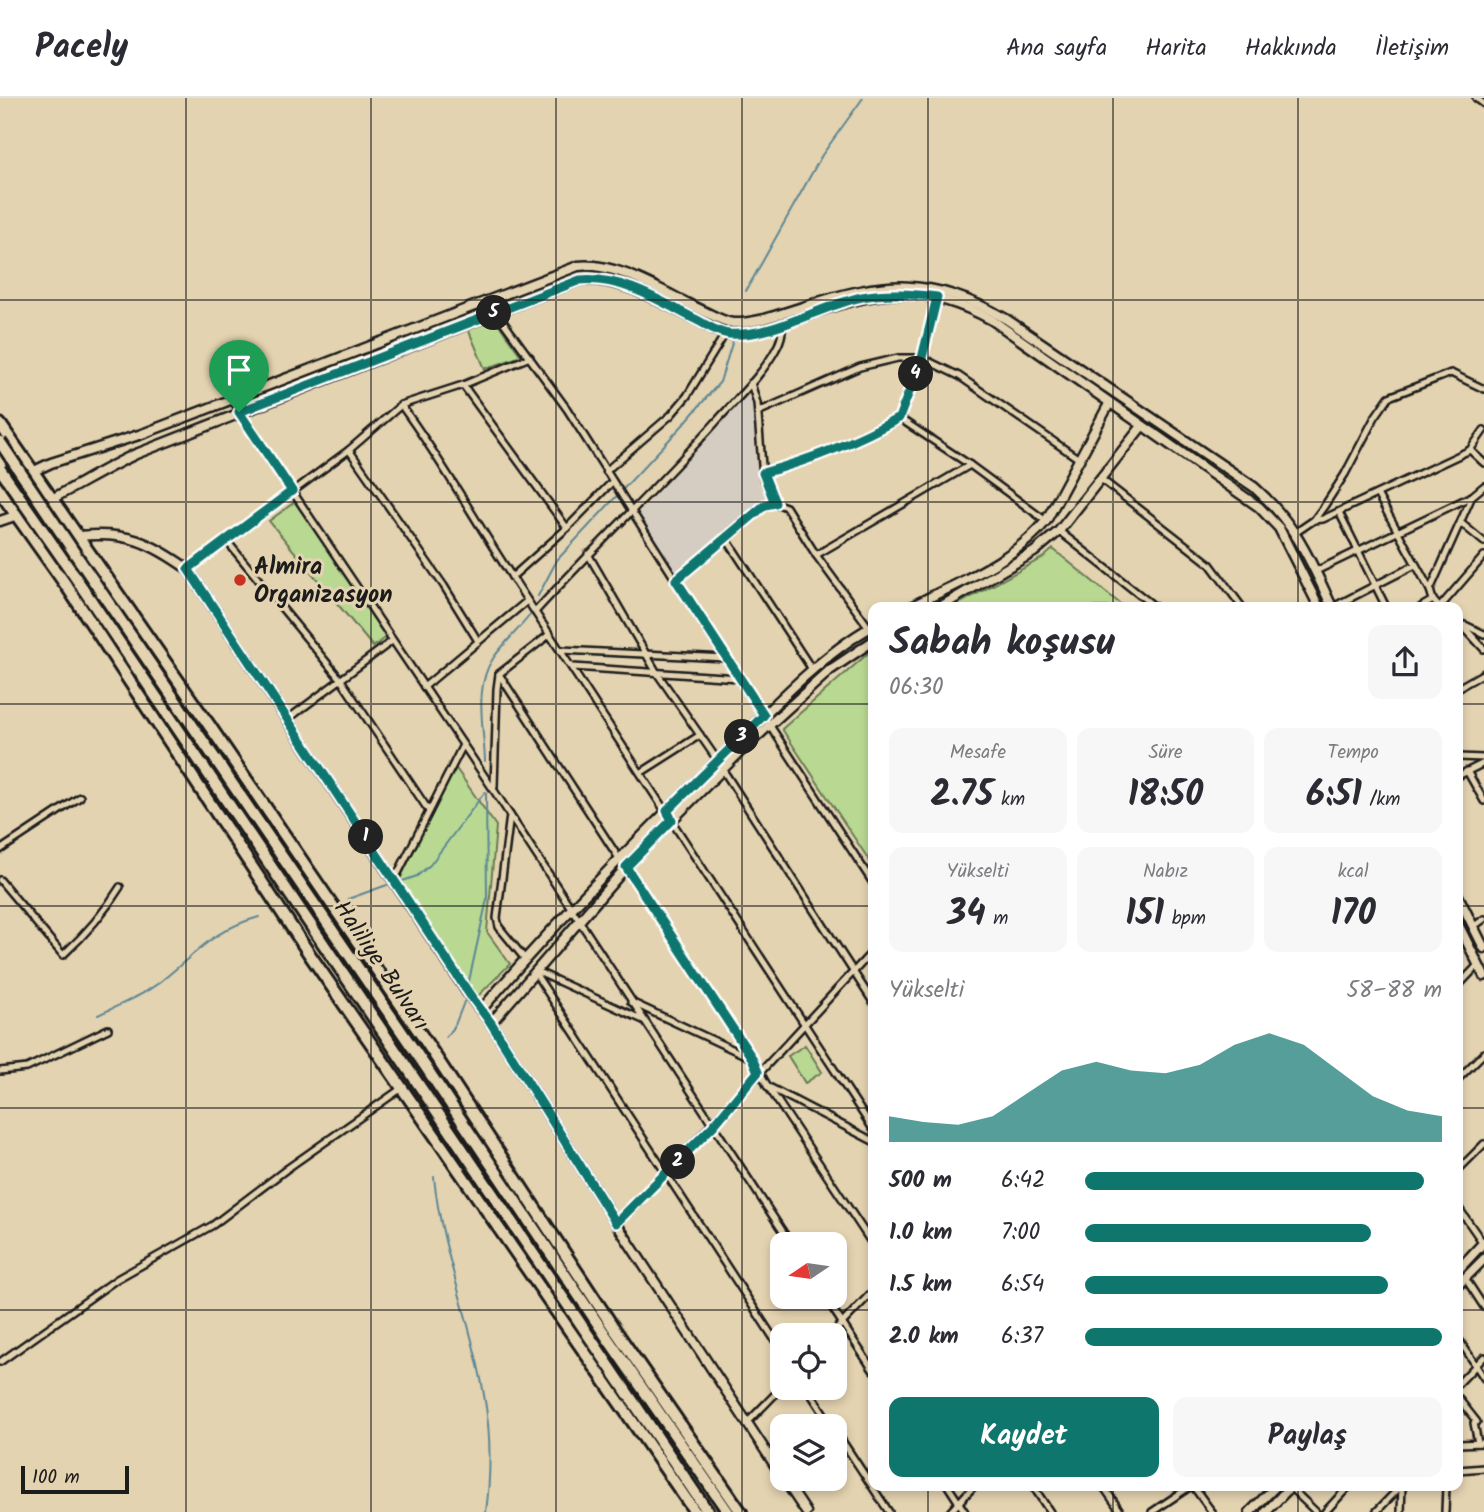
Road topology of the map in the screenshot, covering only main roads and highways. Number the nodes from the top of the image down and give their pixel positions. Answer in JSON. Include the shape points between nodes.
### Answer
{"nodes":[{"id":1,"x":1109,"y":404,"type":"junction"},
{"id":2,"x":0,"y":424,"type":"edge"},
{"id":3,"x":1142,"y":426,"type":"junction"},
{"id":4,"x":0,"y":442,"type":"edge"},
{"id":5,"x":0,"y":470,"type":"edge"},
{"id":6,"x":33,"y":470,"type":"junction"},
{"id":7,"x":0,"y":490,"type":"edge"},
{"id":8,"x":51,"y":498,"type":"junction"},
{"id":9,"x":18,"y":515,"type":"junction"},
{"id":10,"x":0,"y":521,"type":"edge"},
{"id":11,"x":79,"y":536,"type":"junction"},
{"id":12,"x":920,"y":602,"type":"edge"},
{"id":13,"x":949,"y":602,"type":"edge"},
{"id":14,"x":1316,"y":602,"type":"edge"},
{"id":15,"x":1331,"y":602,"type":"edge"},
{"id":16,"x":868,"y":632,"type":"edge"},
{"id":17,"x":868,"y":644,"type":"edge"},
{"id":18,"x":207,"y":722,"type":"junction"},
{"id":19,"x":199,"y":784,"type":"junction"},
{"id":20,"x":623,"y":863,"type":"junction"},
{"id":21,"x":288,"y":864,"type":"junction"},
{"id":22,"x":273,"y":871,"type":"junction"},
{"id":23,"x":1463,"y":907,"type":"edge"},
{"id":24,"x":1463,"y":934,"type":"edge"},
{"id":25,"x":1484,"y":948,"type":"edge"},
{"id":26,"x":1484,"y":976,"type":"edge"},
{"id":27,"x":481,"y":1010,"type":"junction"},
{"id":28,"x":491,"y":1023,"type":"junction"},
{"id":29,"x":425,"y":1066,"type":"junction"},
{"id":30,"x":412,"y":1076,"type":"junction"},
{"id":31,"x":517,"y":1184,"type":"junction"},
{"id":32,"x":491,"y":1214,"type":"junction"},
{"id":33,"x":1484,"y":1243,"type":"edge"},
{"id":34,"x":1484,"y":1259,"type":"edge"},
{"id":35,"x":1463,"y":1265,"type":"edge"},
{"id":36,"x":1463,"y":1281,"type":"edge"},
{"id":37,"x":770,"y":1458,"type":"edge"},
{"id":38,"x":792,"y":1491,"type":"edge"},
{"id":39,"x":1269,"y":1491,"type":"edge"},
{"id":40,"x":1286,"y":1491,"type":"edge"},
{"id":41,"x":695,"y":1512,"type":"edge"},
{"id":42,"x":708,"y":1512,"type":"edge"},
{"id":43,"x":728,"y":1512,"type":"edge"},
{"id":44,"x":741,"y":1512,"type":"edge"},
{"id":45,"x":806,"y":1512,"type":"edge"},
{"id":46,"x":1250,"y":1512,"type":"edge"},
{"id":47,"x":1266,"y":1512,"type":"edge"}],
"edges":[{"from":1,"to":3,"type":"main road"},
{"from":1,"to":8,"type":"main road","via":[[992,320],[937,297],[861,297],[783,324],[725,334],[652,298],[603,280],[580,280],[239,412],[116,463]]},
{"from":1,"to":12,"type":"main road","via":[[1034,535],[998,561]]},
{"from":2,"to":6,"type":"highway"},
{"from":3,"to":13,"type":"main road","via":[[1059,531],[1034,552]]},
{"from":3,"to":14,"type":"main road","via":[[1259,507],[1279,528]]},
{"from":4,"to":21,"type":"highway","name":"Haliliye Bulvarı","bridge":true},
{"from":5,"to":22,"type":"highway","name":"Haliliye Bulvarı","bridge":true},
{"from":6,"to":7,"type":"main road"},
{"from":6,"to":8,"type":"highway"},
{"from":6,"to":15,"type":"main road","via":[[233,400],[578,266],[591,265],[627,276],[729,323],[768,318],[861,289],[937,289],[967,298],[1006,319],[1254,487],[1295,533]]},
{"from":7,"to":9,"type":"highway"},
{"from":8,"to":9,"type":"main road"},
{"from":8,"to":11,"type":"highway"},
{"from":9,"to":10,"type":"main road"},
{"from":9,"to":19,"type":"highway"},
{"from":11,"to":18,"type":"highway"},
{"from":11,"to":27,"type":"main road","via":[[105,534],[141,540],[188,569]]},
{"from":16,"to":20,"type":"main road","via":[[813,671],[764,715],[667,811]]},
{"from":17,"to":20,"type":"main road","via":[[830,670]]},
{"from":18,"to":21,"type":"highway"},
{"from":18,"to":31,"type":"highway","via":[[422,1036]]},
{"from":19,"to":22,"type":"highway"},
{"from":19,"to":32,"type":"highway","via":[[310,956]]},
{"from":20,"to":27,"type":"main road","via":[[571,911]]},
{"from":20,"to":28,"type":"main road"},
{"from":21,"to":29,"type":"highway","name":"Haliliye Bulvarı"},
{"from":22,"to":30,"type":"highway","name":"Haliliye Bulvarı"},
{"from":23,"to":25,"type":"main road"},
{"from":24,"to":26,"type":"main road"},
{"from":27,"to":28,"type":"main road"},
{"from":28,"to":37,"type":"main road"},
{"from":29,"to":31,"type":"highway"},
{"from":29,"to":43,"type":"highway","name":"Haliliye Bulvarı"},
{"from":30,"to":32,"type":"highway"},
{"from":30,"to":42,"type":"highway","name":"Haliliye Bulvarı"},
{"from":31,"to":44,"type":"highway"},
{"from":32,"to":41,"type":"highway"},
{"from":33,"to":35,"type":"main road"},
{"from":34,"to":36,"type":"main road"},
{"from":38,"to":45,"type":"main road"},
{"from":39,"to":46,"type":"main road"},
{"from":40,"to":47,"type":"main road"}]}
